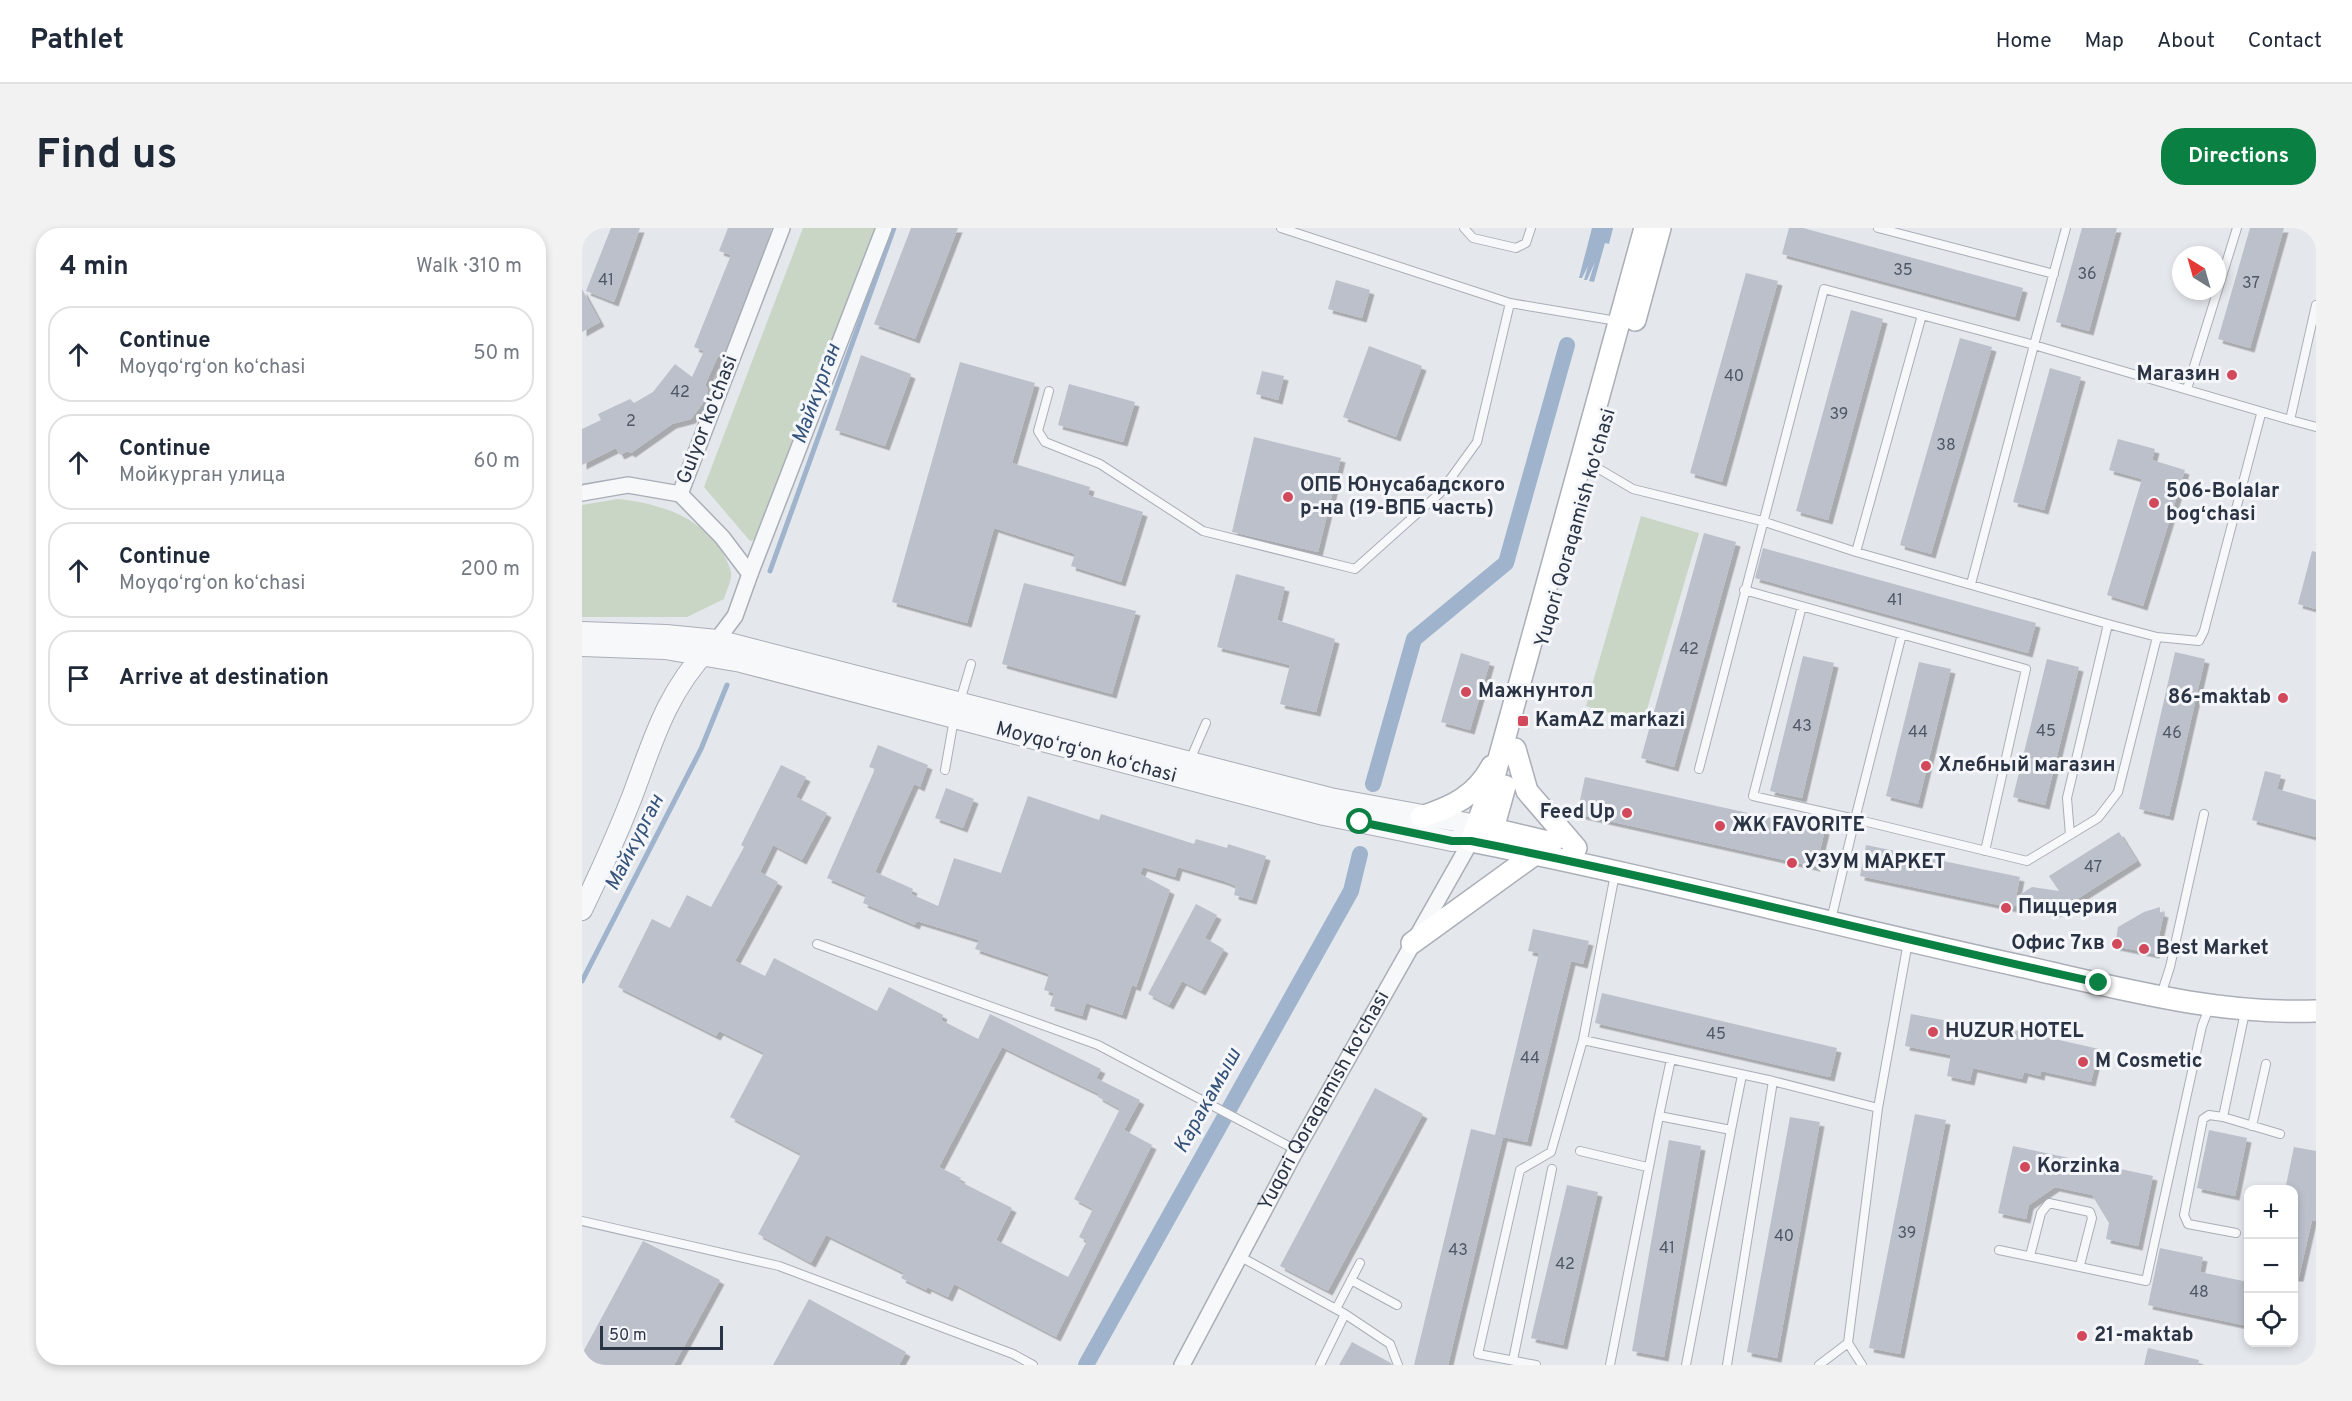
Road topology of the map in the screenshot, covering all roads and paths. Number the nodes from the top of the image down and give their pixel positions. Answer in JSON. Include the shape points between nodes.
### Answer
{"nodes":[{"id":1,"x":782,"y":228,"type":"edge"},
{"id":2,"x":884,"y":228,"type":"edge"},
{"id":3,"x":1281,"y":228,"type":"edge"},
{"id":4,"x":1464,"y":228,"type":"edge"},
{"id":5,"x":1531,"y":228,"type":"edge"},
{"id":6,"x":1645,"y":228,"type":"edge"},
{"id":7,"x":1660,"y":228,"type":"edge"},
{"id":8,"x":1878,"y":228,"type":"edge"},
{"id":9,"x":2066,"y":228,"type":"edge"},
{"id":10,"x":2237,"y":228,"type":"edge"},
{"id":11,"x":1889,"y":230,"type":"edge"},
{"id":12,"x":2054,"y":274,"type":"junction"},
{"id":13,"x":1510,"y":303,"type":"junction"},
{"id":14,"x":2316,"y":305,"type":"edge"},
{"id":15,"x":1922,"y":315,"type":"junction"},
{"id":16,"x":1626,"y":322,"type":"junction"},
{"id":17,"x":2034,"y":345,"type":"junction"},
{"id":18,"x":2187,"y":389,"type":"junction"},
{"id":19,"x":1049,"y":391,"type":"dead end"},
{"id":20,"x":2261,"y":414,"type":"junction"},
{"id":21,"x":2290,"y":420,"type":"junction"},
{"id":22,"x":2316,"y":427,"type":"edge"},
{"id":23,"x":1587,"y":464,"type":"junction"},
{"id":24,"x":582,"y":493,"type":"edge"},
{"id":25,"x":680,"y":494,"type":"junction"},
{"id":26,"x":1762,"y":521,"type":"junction"},
{"id":27,"x":1856,"y":552,"type":"junction"},
{"id":28,"x":750,"y":574,"type":"junction"},
{"id":29,"x":1971,"y":584,"type":"junction"},
{"id":30,"x":1744,"y":590,"type":"junction"},
{"id":31,"x":1802,"y":606,"type":"junction"},
{"id":32,"x":2108,"y":624,"type":"junction"},
{"id":33,"x":582,"y":632,"type":"edge"},
{"id":34,"x":1902,"y":634,"type":"junction"},
{"id":35,"x":2157,"y":637,"type":"junction"},
{"id":36,"x":582,"y":646,"type":"edge"},
{"id":37,"x":710,"y":647,"type":"junction"},
{"id":38,"x":971,"y":664,"type":"dead end"},
{"id":39,"x":957,"y":710,"type":"junction"},
{"id":40,"x":1206,"y":723,"type":"dead end"},
{"id":41,"x":1509,"y":747,"type":"junction"},
{"id":42,"x":1190,"y":760,"type":"junction"},
{"id":43,"x":1699,"y":769,"type":"dead end"},
{"id":44,"x":945,"y":770,"type":"dead end"},
{"id":45,"x":1327,"y":807,"type":"junction"},
{"id":46,"x":2204,"y":814,"type":"dead end"},
{"id":47,"x":1855,"y":819,"type":"junction"},
{"id":48,"x":1412,"y":821,"type":"junction"},
{"id":49,"x":1480,"y":832,"type":"junction"},
{"id":50,"x":2070,"y":835,"type":"junction"},
{"id":51,"x":1576,"y":848,"type":"junction"},
{"id":52,"x":1984,"y":851,"type":"junction"},
{"id":53,"x":1535,"y":854,"type":"junction"},
{"id":54,"x":1616,"y":870,"type":"junction"},
{"id":55,"x":582,"y":910,"type":"edge"},
{"id":56,"x":1831,"y":921,"type":"junction"},
{"id":57,"x":1909,"y":941,"type":"junction"},
{"id":58,"x":1412,"y":943,"type":"junction"},
{"id":59,"x":817,"y":944,"type":"dead end"},
{"id":60,"x":2160,"y":997,"type":"junction"},
{"id":61,"x":2209,"y":1006,"type":"junction"},
{"id":62,"x":2245,"y":1010,"type":"junction"},
{"id":63,"x":2316,"y":1011,"type":"edge"},
{"id":64,"x":1582,"y":1040,"type":"junction"},
{"id":65,"x":1671,"y":1059,"type":"junction"},
{"id":66,"x":2266,"y":1064,"type":"dead end"},
{"id":67,"x":1742,"y":1075,"type":"junction"},
{"id":68,"x":1773,"y":1081,"type":"junction"},
{"id":69,"x":1878,"y":1108,"type":"junction"},
{"id":70,"x":1659,"y":1116,"type":"junction"},
{"id":71,"x":2223,"y":1117,"type":"junction"},
{"id":72,"x":2252,"y":1126,"type":"junction"},
{"id":73,"x":1731,"y":1130,"type":"junction"},
{"id":74,"x":2280,"y":1134,"type":"dead end"},
{"id":75,"x":1296,"y":1150,"type":"junction"},
{"id":76,"x":1580,"y":1151,"type":"dead end"},
{"id":77,"x":1647,"y":1167,"type":"junction"},
{"id":78,"x":1552,"y":1169,"type":"dead end"},
{"id":79,"x":582,"y":1221,"type":"edge"},
{"id":80,"x":2236,"y":1233,"type":"dead end"},
{"id":81,"x":1999,"y":1250,"type":"dead end"},
{"id":82,"x":1239,"y":1256,"type":"junction"},
{"id":83,"x":2030,"y":1256,"type":"junction"},
{"id":84,"x":1360,"y":1263,"type":"dead end"},
{"id":85,"x":2080,"y":1265,"type":"junction"},
{"id":86,"x":1351,"y":1280,"type":"junction"},
{"id":87,"x":1397,"y":1305,"type":"dead end"},
{"id":88,"x":1336,"y":1309,"type":"junction"},
{"id":89,"x":1345,"y":1314,"type":"junction"},
{"id":90,"x":1848,"y":1343,"type":"junction"},
{"id":91,"x":1513,"y":1360,"type":"junction"},
{"id":92,"x":1033,"y":1365,"type":"edge"},
{"id":93,"x":1182,"y":1365,"type":"edge"},
{"id":94,"x":1320,"y":1365,"type":"edge"},
{"id":95,"x":1398,"y":1365,"type":"edge"},
{"id":96,"x":1536,"y":1365,"type":"edge"},
{"id":97,"x":1610,"y":1365,"type":"edge"},
{"id":98,"x":1686,"y":1365,"type":"edge"},
{"id":99,"x":1727,"y":1365,"type":"edge"},
{"id":100,"x":1819,"y":1365,"type":"edge"},
{"id":101,"x":1862,"y":1365,"type":"edge"}],
"edges":[{"from":1,"to":25,"type":"street","name":"Gulyor ko'chasi"},
{"from":2,"to":28,"type":"street"},
{"from":3,"to":13,"type":"lane"},
{"from":4,"to":5,"type":"lane","via":[[1473,238],[1516,248],[1526,243]]},
{"from":6,"to":16,"type":"main road","name":"Yuqori Qoraqamish ko'chasi"},
{"from":7,"to":16,"type":"main road","name":"Yuqori Qoraqamish ko'chasi"},
{"from":8,"to":11,"type":"lane"},
{"from":9,"to":12,"type":"lane"},
{"from":10,"to":18,"type":"lane"},
{"from":11,"to":12,"type":"lane"},
{"from":12,"to":17,"type":"lane"},
{"from":13,"to":16,"type":"lane"},
{"from":13,"to":19,"type":"lane","via":[[1477,442],[1440,493],[1354,569],[1203,531],[1100,464],[1045,442],[1038,431]]},
{"from":14,"to":21,"type":"lane"},
{"from":15,"to":17,"type":"lane"},
{"from":15,"to":26,"type":"lane","via":[[1824,289]]},
{"from":15,"to":27,"type":"lane"},
{"from":16,"to":23,"type":"main road","name":"Yuqori Qoraqamish ko'chasi"},
{"from":17,"to":18,"type":"lane"},
{"from":17,"to":29,"type":"lane"},
{"from":18,"to":20,"type":"lane"},
{"from":20,"to":21,"type":"lane"},
{"from":20,"to":35,"type":"lane","via":[[2204,632],[2199,641]]},
{"from":21,"to":22,"type":"lane"},
{"from":23,"to":26,"type":"lane","via":[[1633,489]]},
{"from":23,"to":41,"type":"main road","name":"Yuqori Qoraqamish ko'chasi"},
{"from":24,"to":25,"type":"street","via":[[628,486]]},
{"from":25,"to":28,"type":"street","name":"Gulyor ko'chasi","via":[[722,537]]},
{"from":26,"to":27,"type":"lane"},
{"from":26,"to":30,"type":"lane"},
{"from":27,"to":29,"type":"lane"},
{"from":28,"to":37,"type":"street","via":[[735,616]]},
{"from":29,"to":32,"type":"lane"},
{"from":30,"to":31,"type":"lane"},
{"from":30,"to":43,"type":"lane"},
{"from":31,"to":34,"type":"lane"},
{"from":31,"to":47,"type":"lane","via":[[1753,796]]},
{"from":32,"to":35,"type":"lane"},
{"from":32,"to":50,"type":"lane","via":[[2067,798]]},
{"from":33,"to":37,"type":"street","via":[[666,635]]},
{"from":34,"to":47,"type":"lane"},
{"from":34,"to":52,"type":"lane","via":[[2026,669]]},
{"from":35,"to":50,"type":"lane","via":[[2118,792],[2098,818]]},
{"from":36,"to":37,"type":"street"},
{"from":37,"to":39,"type":"street","name":"Moyqoʻrgʻon koʻchasi"},
{"from":37,"to":55,"type":"street","via":[[689,668],[669,701],[610,852]]},
{"from":38,"to":39,"type":"lane"},
{"from":39,"to":42,"type":"street","name":"Moyqoʻrgʻon koʻchasi"},
{"from":39,"to":44,"type":"lane"},
{"from":39,"to":45,"type":"street","name":"Moyqoʻrgʻon koʻchasi"},
{"from":40,"to":42,"type":"lane"},
{"from":41,"to":48,"type":"main road","via":[[1466,797],[1451,808]]},
{"from":41,"to":49,"type":"main road","name":"Yuqori Qoraqamish ko'chasi"},
{"from":41,"to":51,"type":"main road","via":[[1527,791]]},
{"from":42,"to":45,"type":"street","name":"Moyqoʻrgʻon koʻchasi"},
{"from":45,"to":48,"type":"street","name":"Moyqoʻrgʻon koʻchasi"},
{"from":46,"to":60,"type":"lane"},
{"from":47,"to":52,"type":"lane"},
{"from":47,"to":56,"type":"lane"},
{"from":48,"to":49,"type":"street","name":"Moyqoʻrgʻon koʻchasi"},
{"from":49,"to":51,"type":"main road"},
{"from":49,"to":53,"type":"main road"},
{"from":49,"to":58,"type":"street","name":"Yuqori Qoraqamish ko'chasi"},
{"from":50,"to":52,"type":"lane","via":[[2027,861]]},
{"from":51,"to":54,"type":"main road"},
{"from":53,"to":54,"type":"main road"},
{"from":53,"to":58,"type":"main road"},
{"from":54,"to":56,"type":"main road"},
{"from":54,"to":64,"type":"lane"},
{"from":56,"to":57,"type":"main road"},
{"from":57,"to":60,"type":"main road"},
{"from":57,"to":69,"type":"lane"},
{"from":58,"to":75,"type":"street","name":"Yuqori Qoraqamish ko'chasi"},
{"from":59,"to":75,"type":"lane","via":[[1098,1045]]},
{"from":60,"to":61,"type":"main road"},
{"from":61,"to":62,"type":"main road"},
{"from":61,"to":85,"type":"lane","via":[[2146,1281]]},
{"from":62,"to":63,"type":"main road"},
{"from":62,"to":71,"type":"lane"},
{"from":64,"to":65,"type":"lane"},
{"from":64,"to":91,"type":"lane","via":[[1551,1152],[1520,1170],[1478,1354]]},
{"from":65,"to":67,"type":"lane"},
{"from":65,"to":70,"type":"lane"},
{"from":66,"to":72,"type":"lane"},
{"from":67,"to":68,"type":"lane"},
{"from":67,"to":73,"type":"lane"},
{"from":68,"to":69,"type":"lane"},
{"from":68,"to":99,"type":"lane"},
{"from":69,"to":90,"type":"lane"},
{"from":70,"to":73,"type":"lane"},
{"from":70,"to":77,"type":"lane"},
{"from":71,"to":72,"type":"lane"},
{"from":71,"to":80,"type":"lane","via":[[2209,1115],[2203,1119],[2184,1215],[2188,1224]]},
{"from":72,"to":74,"type":"lane"},
{"from":73,"to":98,"type":"lane"},
{"from":75,"to":82,"type":"street","name":"Yuqori Qoraqamish ko'chasi"},
{"from":76,"to":77,"type":"lane"},
{"from":77,"to":97,"type":"lane"},
{"from":78,"to":91,"type":"lane"},
{"from":79,"to":92,"type":"lane","via":[[779,1266]]},
{"from":81,"to":83,"type":"lane"},
{"from":82,"to":88,"type":"lane"},
{"from":82,"to":93,"type":"street","name":"Yuqori Qoraqamish ko'chasi"},
{"from":83,"to":85,"type":"lane"},
{"from":83,"to":85,"type":"lane","via":[[2041,1213],[2049,1203],[2062,1204],[2090,1212],[2092,1218]]},
{"from":84,"to":86,"type":"lane"},
{"from":86,"to":87,"type":"lane"},
{"from":86,"to":88,"type":"lane"},
{"from":88,"to":89,"type":"lane"},
{"from":89,"to":94,"type":"lane"},
{"from":89,"to":95,"type":"lane","via":[[1390,1344]]},
{"from":90,"to":100,"type":"lane"},
{"from":90,"to":101,"type":"lane"},
{"from":91,"to":96,"type":"lane"}]}
